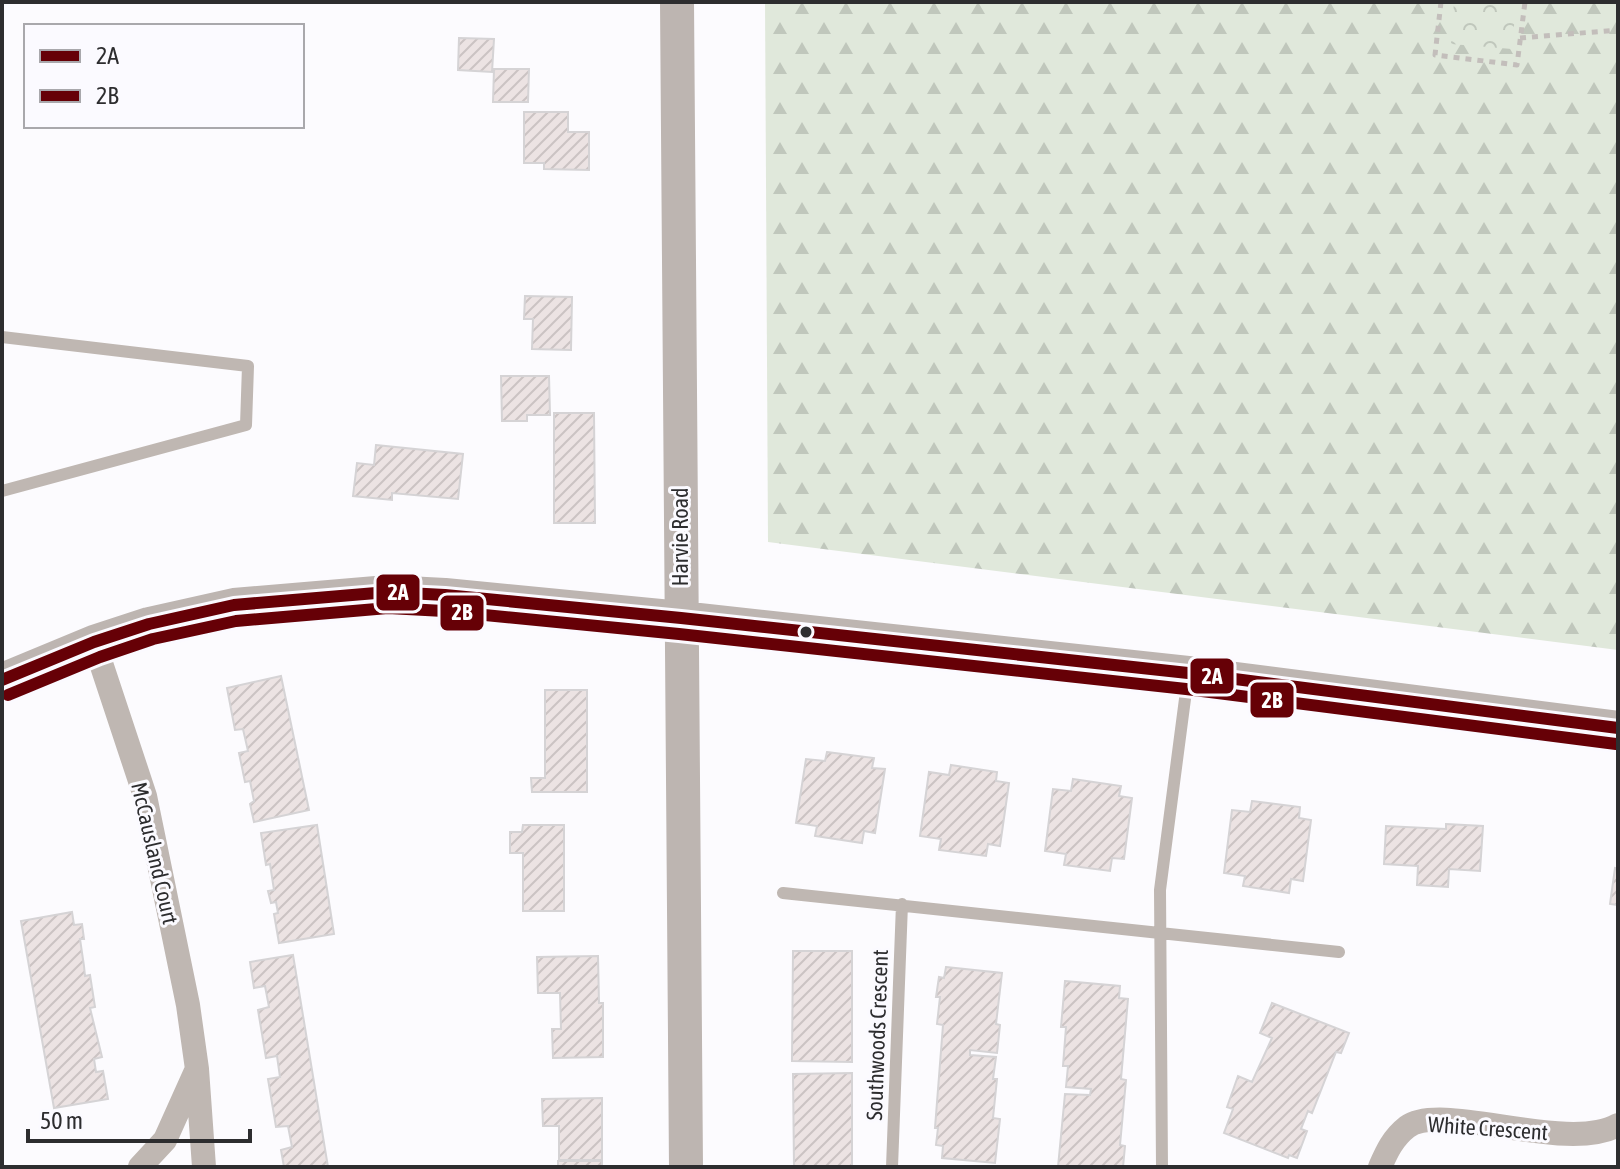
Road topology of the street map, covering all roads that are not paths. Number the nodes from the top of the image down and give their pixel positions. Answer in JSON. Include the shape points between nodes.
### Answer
{"nodes":[{"id":1,"x":677,"y":2,"type":"edge"},
{"id":2,"x":2,"y":337,"type":"edge"},
{"id":3,"x":2,"y":491,"type":"edge"},
{"id":4,"x":681,"y":618,"type":"junction"},
{"id":5,"x":94,"y":642,"type":"junction"},
{"id":6,"x":1188,"y":673,"type":"junction"},
{"id":7,"x":2,"y":680,"type":"edge"},
{"id":8,"x":1618,"y":728,"type":"edge"},
{"id":9,"x":783,"y":893,"type":"dead end"},
{"id":10,"x":902,"y":904,"type":"junction"},
{"id":11,"x":1160,"y":932,"type":"junction"},
{"id":12,"x":1339,"y":952,"type":"dead end"},
{"id":13,"x":197,"y":1069,"type":"junction"},
{"id":14,"x":1618,"y":1125,"type":"edge"},
{"id":15,"x":140,"y":1167,"type":"edge"},
{"id":16,"x":204,"y":1167,"type":"edge"},
{"id":17,"x":686,"y":1167,"type":"edge"},
{"id":18,"x":892,"y":1167,"type":"edge"},
{"id":19,"x":1162,"y":1167,"type":"edge"},
{"id":20,"x":1380,"y":1167,"type":"edge"}],
"edges":[{"from":1,"to":4,"type":"main road","name":"Harvie Road"},
{"from":2,"to":3,"type":"lane","via":[[248,366],[246,425]]},
{"from":4,"to":5,"type":"main road","via":[[388,592],[234,605]]},
{"from":4,"to":6,"type":"main road"},
{"from":4,"to":17,"type":"main road","name":"Harvie Road"},
{"from":5,"to":7,"type":"main road"},
{"from":5,"to":13,"type":"street","name":"McCausland Court","via":[[145,796]]},
{"from":6,"to":8,"type":"main road"},
{"from":6,"to":11,"type":"lane","via":[[1160,890]]},
{"from":9,"to":10,"type":"lane"},
{"from":10,"to":11,"type":"lane"},
{"from":10,"to":18,"type":"lane","name":"Southwoods Crescent"},
{"from":11,"to":12,"type":"lane"},
{"from":11,"to":19,"type":"lane"},
{"from":13,"to":15,"type":"street","via":[[165,1140]]},
{"from":13,"to":16,"type":"street","name":"McCausland Court"},
{"from":14,"to":20,"type":"street","name":"White Crescent","via":[[1604,1133],[1577,1135],[1434,1120],[1409,1125],[1389,1144]]}]}
